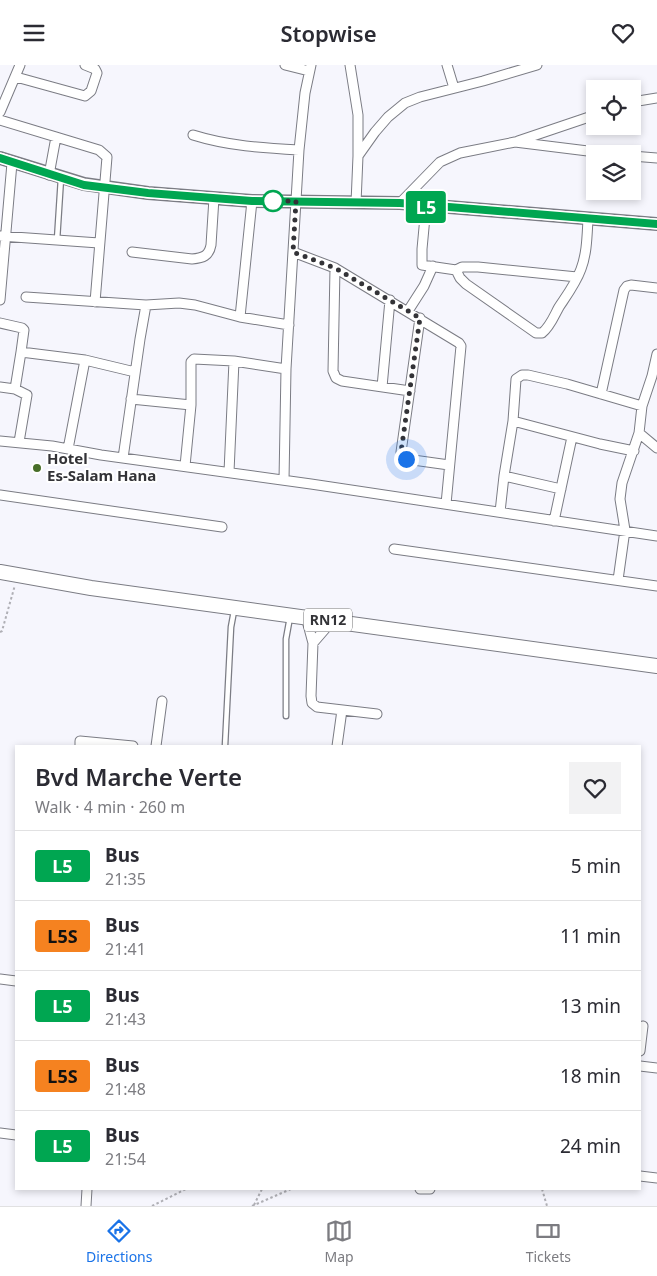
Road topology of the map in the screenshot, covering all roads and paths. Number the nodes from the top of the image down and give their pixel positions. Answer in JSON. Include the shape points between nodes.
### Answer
{"nodes":[{"id":1,"x":20,"y":65,"type":"edge"},
{"id":2,"x":85,"y":65,"type":"edge"},
{"id":3,"x":285,"y":65,"type":"edge"},
{"id":4,"x":350,"y":65,"type":"edge"},
{"id":5,"x":447,"y":65,"type":"edge"},
{"id":6,"x":537,"y":65,"type":"edge"},
{"id":7,"x":310,"y":68,"type":"edge"},
{"id":8,"x":514,"y":68,"type":"edge"},
{"id":9,"x":16,"y":77,"type":"junction"},
{"id":10,"x":454,"y":89,"type":"junction"},
{"id":11,"x":657,"y":98,"type":"edge"},
{"id":12,"x":641,"y":101,"type":"edge"},
{"id":13,"x":0,"y":111,"type":"edge"},
{"id":14,"x":586,"y":118,"type":"edge"},
{"id":15,"x":0,"y":120,"type":"edge"},
{"id":16,"x":193,"y":135,"type":"dead end"},
{"id":17,"x":56,"y":137,"type":"junction"},
{"id":18,"x":515,"y":142,"type":"junction"},
{"id":19,"x":299,"y":150,"type":"junction"},
{"id":20,"x":586,"y":151,"type":"edge"},
{"id":21,"x":358,"y":156,"type":"junction"},
{"id":22,"x":641,"y":156,"type":"edge"},
{"id":23,"x":657,"y":157,"type":"edge"},
{"id":24,"x":0,"y":158,"type":"edge"},
{"id":25,"x":12,"y":163,"type":"junction"},
{"id":26,"x":49,"y":175,"type":"junction"},
{"id":27,"x":61,"y":178,"type":"junction"},
{"id":28,"x":105,"y":188,"type":"junction"},
{"id":29,"x":214,"y":198,"type":"junction"},
{"id":30,"x":252,"y":201,"type":"junction"},
{"id":31,"x":296,"y":201,"type":"junction"},
{"id":32,"x":356,"y":203,"type":"junction"},
{"id":33,"x":400,"y":203,"type":"junction"},
{"id":34,"x":426,"y":207,"type":"junction"},
{"id":35,"x":588,"y":219,"type":"junction"},
{"id":36,"x":657,"y":224,"type":"edge"},
{"id":37,"x":3,"y":236,"type":"edge"},
{"id":38,"x":57,"y":240,"type":"junction"},
{"id":39,"x":99,"y":243,"type":"junction"},
{"id":40,"x":132,"y":252,"type":"dead end"},
{"id":41,"x":293,"y":252,"type":"junction"},
{"id":42,"x":433,"y":266,"type":"junction"},
{"id":43,"x":335,"y":268,"type":"junction"},
{"id":44,"x":456,"y":270,"type":"junction"},
{"id":45,"x":577,"y":277,"type":"junction"},
{"id":46,"x":1,"y":281,"type":"edge"},
{"id":47,"x":657,"y":288,"type":"edge"},
{"id":48,"x":26,"y":297,"type":"dead end"},
{"id":49,"x":0,"y":300,"type":"edge"},
{"id":50,"x":390,"y":300,"type":"junction"},
{"id":51,"x":95,"y":302,"type":"junction"},
{"id":52,"x":146,"y":305,"type":"junction"},
{"id":53,"x":408,"y":311,"type":"junction"},
{"id":54,"x":240,"y":317,"type":"junction"},
{"id":55,"x":420,"y":318,"type":"junction"},
{"id":56,"x":0,"y":323,"type":"edge"},
{"id":57,"x":289,"y":325,"type":"junction"},
{"id":58,"x":21,"y":352,"type":"junction"},
{"id":59,"x":657,"y":354,"type":"edge"},
{"id":60,"x":85,"y":361,"type":"junction"},
{"id":61,"x":234,"y":361,"type":"junction"},
{"id":62,"x":286,"y":369,"type":"junction"},
{"id":63,"x":135,"y":372,"type":"junction"},
{"id":64,"x":654,"y":378,"type":"edge"},
{"id":65,"x":0,"y":387,"type":"edge"},
{"id":66,"x":382,"y":387,"type":"junction"},
{"id":67,"x":15,"y":389,"type":"junction"},
{"id":68,"x":410,"y":391,"type":"junction"},
{"id":69,"x":601,"y":394,"type":"junction"},
{"id":70,"x":131,"y":399,"type":"junction"},
{"id":71,"x":190,"y":405,"type":"junction"},
{"id":72,"x":642,"y":406,"type":"junction"},
{"id":73,"x":513,"y":421,"type":"junction"},
{"id":74,"x":639,"y":433,"type":"junction"},
{"id":75,"x":572,"y":437,"type":"junction"},
{"id":76,"x":0,"y":441,"type":"edge"},
{"id":77,"x":19,"y":442,"type":"junction"},
{"id":78,"x":657,"y":448,"type":"edge"},
{"id":79,"x":68,"y":449,"type":"junction"},
{"id":80,"x":634,"y":451,"type":"junction"},
{"id":81,"x":123,"y":458,"type":"junction"},
{"id":82,"x":449,"y":465,"type":"junction"},
{"id":83,"x":186,"y":467,"type":"junction"},
{"id":84,"x":229,"y":472,"type":"junction"},
{"id":85,"x":504,"y":477,"type":"junction"},
{"id":86,"x":284,"y":480,"type":"junction"},
{"id":87,"x":561,"y":489,"type":"junction"},
{"id":88,"x":0,"y":495,"type":"edge"},
{"id":89,"x":446,"y":504,"type":"junction"},
{"id":90,"x":500,"y":513,"type":"junction"},
{"id":91,"x":554,"y":521,"type":"junction"},
{"id":92,"x":222,"y":527,"type":"dead end"},
{"id":93,"x":625,"y":531,"type":"junction"},
{"id":94,"x":657,"y":536,"type":"edge"},
{"id":95,"x":394,"y":549,"type":"dead end"},
{"id":96,"x":0,"y":572,"type":"edge"},
{"id":97,"x":18,"y":575,"type":"junction"},
{"id":98,"x":618,"y":580,"type":"junction"},
{"id":99,"x":657,"y":586,"type":"edge"},
{"id":100,"x":235,"y":607,"type":"junction"},
{"id":101,"x":290,"y":616,"type":"junction"},
{"id":102,"x":306,"y":617,"type":"junction"},
{"id":103,"x":332,"y":621,"type":"junction"},
{"id":104,"x":0,"y":632,"type":"edge"},
{"id":105,"x":313,"y":643,"type":"junction"},
{"id":106,"x":657,"y":666,"type":"edge"},
{"id":107,"x":162,"y":701,"type":"dead end"},
{"id":108,"x":342,"y":710,"type":"junction"},
{"id":109,"x":377,"y":714,"type":"dead end"},
{"id":110,"x":286,"y":716,"type":"dead end"},
{"id":111,"x":80,"y":745,"type":"edge"},
{"id":112,"x":122,"y":745,"type":"edge"},
{"id":113,"x":156,"y":745,"type":"edge"},
{"id":114,"x":225,"y":745,"type":"edge"},
{"id":115,"x":337,"y":745,"type":"edge"},
{"id":116,"x":0,"y":979,"type":"edge"},
{"id":117,"x":15,"y":981,"type":"edge"},
{"id":118,"x":643,"y":1026,"type":"dead end"},
{"id":119,"x":641,"y":1043,"type":"edge"},
{"id":120,"x":641,"y":1066,"type":"edge"},
{"id":121,"x":657,"y":1068,"type":"edge"},
{"id":122,"x":0,"y":1133,"type":"edge"},
{"id":123,"x":15,"y":1135,"type":"edge"},
{"id":124,"x":641,"y":1176,"type":"edge"},
{"id":125,"x":657,"y":1179,"type":"edge"},
{"id":126,"x":87,"y":1190,"type":"edge"},
{"id":127,"x":184,"y":1190,"type":"edge"},
{"id":128,"x":261,"y":1190,"type":"edge"},
{"id":129,"x":288,"y":1190,"type":"edge"},
{"id":130,"x":542,"y":1190,"type":"edge"},
{"id":131,"x":253,"y":1205,"type":"edge"},
{"id":132,"x":86,"y":1206,"type":"edge"},
{"id":133,"x":152,"y":1206,"type":"edge"},
{"id":134,"x":547,"y":1206,"type":"edge"}],
"edges":[{"from":1,"to":9,"type":"street"},
{"from":2,"to":9,"type":"street","via":[[97,73],[91,91],[85,96]]},
{"from":3,"to":7,"type":"street"},
{"from":4,"to":21,"type":"street","via":[[358,115]]},
{"from":5,"to":10,"type":"street"},
{"from":6,"to":8,"type":"street"},
{"from":7,"to":19,"type":"street"},
{"from":8,"to":10,"type":"street"},
{"from":9,"to":13,"type":"street"},
{"from":10,"to":21,"type":"street","via":[[404,103],[388,117]]},
{"from":11,"to":12,"type":"street"},
{"from":14,"to":18,"type":"street"},
{"from":15,"to":17,"type":"street"},
{"from":16,"to":19,"type":"street","via":[[238,145]]},
{"from":17,"to":26,"type":"street"},
{"from":17,"to":28,"type":"street","via":[[100,150],[106,155]]},
{"from":18,"to":20,"type":"street"},
{"from":18,"to":33,"type":"street","via":[[448,158],[431,170]]},
{"from":19,"to":31,"type":"street"},
{"from":21,"to":32,"type":"street"},
{"from":22,"to":23,"type":"street"},
{"from":24,"to":25,"type":"street"},
{"from":25,"to":26,"type":"street"},
{"from":25,"to":37,"type":"street"},
{"from":26,"to":27,"type":"street"},
{"from":27,"to":28,"type":"street"},
{"from":27,"to":38,"type":"lane"},
{"from":28,"to":29,"type":"street"},
{"from":28,"to":39,"type":"street"},
{"from":29,"to":30,"type":"street"},
{"from":29,"to":40,"type":"street","via":[[210,252],[202,258]]},
{"from":30,"to":31,"type":"street"},
{"from":30,"to":54,"type":"street"},
{"from":31,"to":32,"type":"street"},
{"from":31,"to":41,"type":"street"},
{"from":32,"to":33,"type":"street"},
{"from":33,"to":34,"type":"street"},
{"from":34,"to":35,"type":"street"},
{"from":34,"to":42,"type":"street","via":[[422,265]]},
{"from":35,"to":36,"type":"street"},
{"from":35,"to":45,"type":"street","via":[[586,252]]},
{"from":37,"to":38,"type":"street"},
{"from":37,"to":46,"type":"street"},
{"from":38,"to":39,"type":"street"},
{"from":39,"to":51,"type":"street"},
{"from":41,"to":43,"type":"street"},
{"from":41,"to":57,"type":"street"},
{"from":42,"to":44,"type":"street"},
{"from":42,"to":53,"type":"street"},
{"from":43,"to":50,"type":"street"},
{"from":43,"to":66,"type":"street","via":[[333,371],[342,381]]},
{"from":44,"to":45,"type":"street","via":[[478,267]]},
{"from":44,"to":45,"type":"street","via":[[466,284],[540,334],[545,331]]},
{"from":46,"to":49,"type":"street"},
{"from":47,"to":69,"type":"street","via":[[626,286]]},
{"from":48,"to":51,"type":"street"},
{"from":50,"to":53,"type":"street"},
{"from":50,"to":66,"type":"street"},
{"from":51,"to":52,"type":"street"},
{"from":52,"to":54,"type":"street","via":[[195,305]]},
{"from":52,"to":63,"type":"street"},
{"from":53,"to":55,"type":"street"},
{"from":54,"to":57,"type":"street"},
{"from":55,"to":68,"type":"street"},
{"from":55,"to":82,"type":"street","via":[[461,346]]},
{"from":56,"to":58,"type":"street","via":[[24,330]]},
{"from":57,"to":62,"type":"street"},
{"from":58,"to":60,"type":"street"},
{"from":58,"to":67,"type":"street"},
{"from":59,"to":64,"type":"street"},
{"from":60,"to":63,"type":"street"},
{"from":60,"to":79,"type":"street"},
{"from":61,"to":62,"type":"street"},
{"from":61,"to":71,"type":"street","via":[[194,359],[191,362]]},
{"from":61,"to":84,"type":"street"},
{"from":62,"to":86,"type":"street"},
{"from":63,"to":70,"type":"street"},
{"from":64,"to":72,"type":"street"},
{"from":65,"to":67,"type":"street"},
{"from":66,"to":68,"type":"street"},
{"from":67,"to":77,"type":"street","via":[[25,393],[27,398]]},
{"from":68,"to":82,"type":"street","via":[[402,457]]},
{"from":69,"to":72,"type":"street"},
{"from":69,"to":73,"type":"street","via":[[522,375],[516,379]]},
{"from":70,"to":71,"type":"street"},
{"from":70,"to":81,"type":"street"},
{"from":71,"to":83,"type":"street"},
{"from":72,"to":74,"type":"street"},
{"from":73,"to":75,"type":"street"},
{"from":73,"to":85,"type":"street"},
{"from":74,"to":78,"type":"street"},
{"from":74,"to":80,"type":"street"},
{"from":75,"to":80,"type":"street"},
{"from":75,"to":87,"type":"street"},
{"from":76,"to":77,"type":"street"},
{"from":77,"to":79,"type":"street"},
{"from":79,"to":81,"type":"street"},
{"from":80,"to":93,"type":"street","via":[[622,483],[620,499]]},
{"from":81,"to":83,"type":"street"},
{"from":82,"to":89,"type":"street"},
{"from":83,"to":84,"type":"street"},
{"from":84,"to":86,"type":"street"},
{"from":85,"to":87,"type":"street"},
{"from":85,"to":90,"type":"street"},
{"from":86,"to":89,"type":"street"},
{"from":87,"to":91,"type":"street"},
{"from":88,"to":92,"type":"street"},
{"from":89,"to":90,"type":"street"},
{"from":90,"to":91,"type":"street"},
{"from":91,"to":93,"type":"street"},
{"from":93,"to":94,"type":"street"},
{"from":93,"to":98,"type":"street"},
{"from":95,"to":98,"type":"street"},
{"from":96,"to":97,"type":"main road","number":"RN12"},
{"from":97,"to":100,"type":"main road","number":"RN12"},
{"from":97,"to":104,"type":"path"},
{"from":98,"to":99,"type":"street"},
{"from":100,"to":101,"type":"main road","number":"RN12"},
{"from":100,"to":114,"type":"lane","via":[[231,627]]},
{"from":101,"to":102,"type":"main road","number":"RN12"},
{"from":101,"to":110,"type":"lane","via":[[286,639]]},
{"from":102,"to":103,"type":"main road","number":"RN12"},
{"from":102,"to":105,"type":"street"},
{"from":103,"to":105,"type":"street"},
{"from":103,"to":106,"type":"main road","number":"RN12"},
{"from":105,"to":108,"type":"street","via":[[312,703],[317,707]]},
{"from":107,"to":113,"type":"street"},
{"from":108,"to":109,"type":"street"},
{"from":108,"to":115,"type":"street"},
{"from":111,"to":112,"type":"street","via":[[80,741]]},
{"from":116,"to":117,"type":"street"},
{"from":118,"to":119,"type":"street"},
{"from":120,"to":121,"type":"street"},
{"from":122,"to":123,"type":"street"},
{"from":124,"to":125,"type":"street"},
{"from":126,"to":132,"type":"street"},
{"from":127,"to":133,"type":"path"},
{"from":128,"to":131,"type":"path"},
{"from":129,"to":131,"type":"path"},
{"from":130,"to":134,"type":"path"}]}
